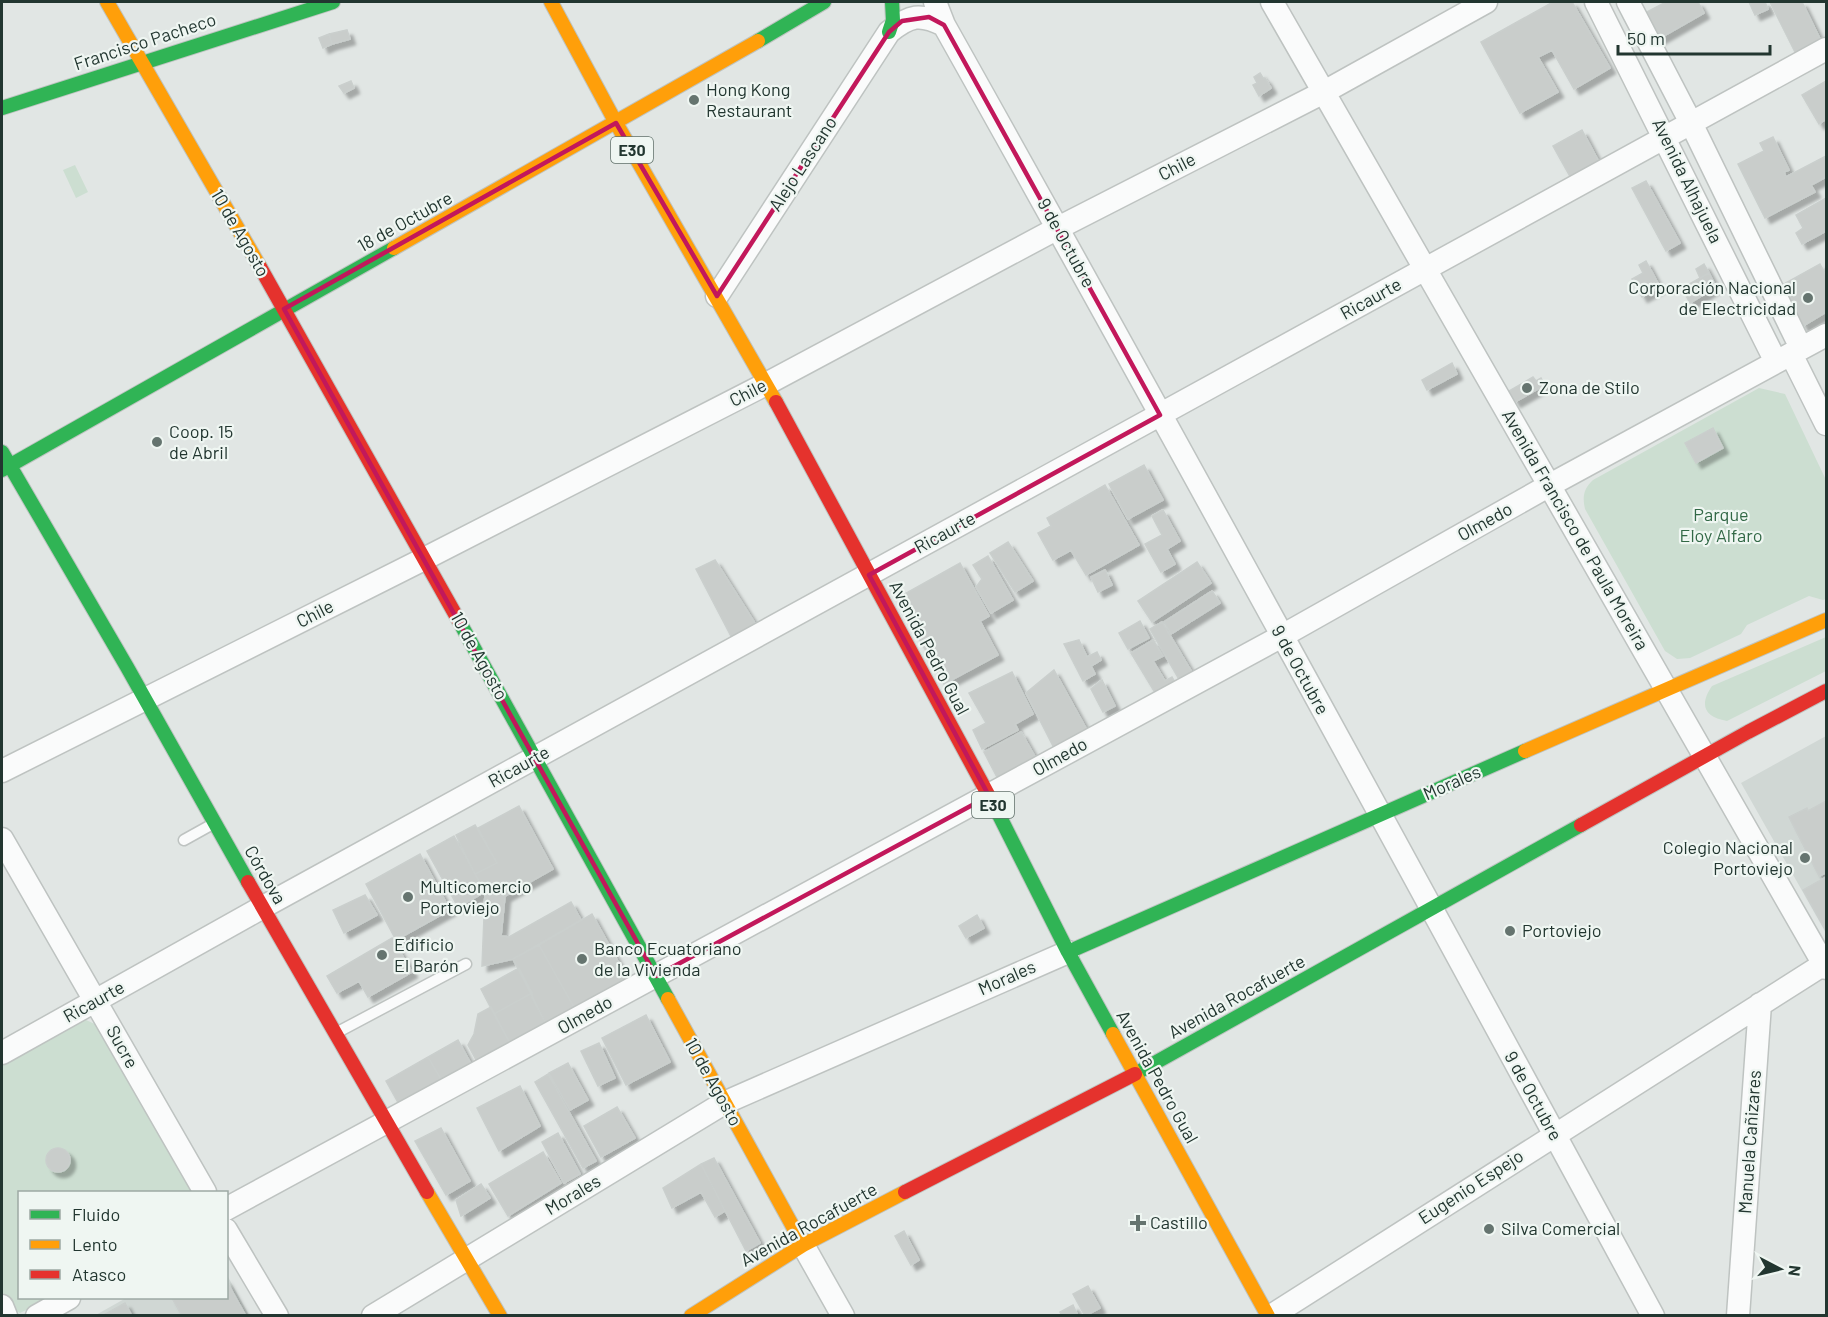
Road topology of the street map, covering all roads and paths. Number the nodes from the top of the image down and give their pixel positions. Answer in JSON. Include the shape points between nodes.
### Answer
{"nodes":[{"id":1,"x":107,"y":2,"type":"edge"},
{"id":2,"x":333,"y":2,"type":"edge"},
{"id":3,"x":550,"y":2,"type":"edge"},
{"id":4,"x":824,"y":2,"type":"edge"},
{"id":5,"x":892,"y":2,"type":"edge"},
{"id":6,"x":906,"y":2,"type":"edge"},
{"id":7,"x":935,"y":2,"type":"edge"},
{"id":8,"x":1272,"y":2,"type":"edge"},
{"id":9,"x":1486,"y":2,"type":"edge"},
{"id":10,"x":1596,"y":2,"type":"edge"},
{"id":11,"x":1628,"y":2,"type":"edge"},
{"id":12,"x":944,"y":25,"type":"junction"},
{"id":13,"x":889,"y":32,"type":"junction"},
{"id":14,"x":1827,"y":49,"type":"edge"},
{"id":15,"x":140,"y":62,"type":"junction"},
{"id":16,"x":1324,"y":92,"type":"junction"},
{"id":17,"x":2,"y":108,"type":"edge"},
{"id":18,"x":616,"y":123,"type":"junction"},
{"id":19,"x":1691,"y":123,"type":"junction"},
{"id":20,"x":1665,"y":137,"type":"junction"},
{"id":21,"x":1058,"y":228,"type":"junction"},
{"id":22,"x":1426,"y":269,"type":"junction"},
{"id":23,"x":717,"y":296,"type":"junction"},
{"id":24,"x":284,"y":309,"type":"junction"},
{"id":25,"x":1827,"y":335,"type":"edge"},
{"id":26,"x":1789,"y":355,"type":"junction"},
{"id":27,"x":766,"y":384,"type":"junction"},
{"id":28,"x":1160,"y":415,"type":"junction"},
{"id":29,"x":1827,"y":424,"type":"edge"},
{"id":30,"x":2,"y":452,"type":"edge"},
{"id":31,"x":5,"y":468,"type":"edge"},
{"id":32,"x":1550,"y":485,"type":"junction"},
{"id":33,"x":424,"y":559,"type":"junction"},
{"id":34,"x":869,"y":574,"type":"junction"},
{"id":35,"x":1827,"y":620,"type":"edge"},
{"id":36,"x":1282,"y":636,"type":"junction"},
{"id":37,"x":1666,"y":689,"type":"junction"},
{"id":38,"x":1827,"y":691,"type":"edge"},
{"id":39,"x":145,"y":699,"type":"junction"},
{"id":40,"x":1704,"y":756,"type":"junction"},
{"id":41,"x":536,"y":758,"type":"junction"},
{"id":42,"x":2,"y":771,"type":"edge"},
{"id":43,"x":988,"y":796,"type":"junction"},
{"id":44,"x":1380,"y":815,"type":"junction"},
{"id":45,"x":214,"y":824,"type":"junction"},
{"id":46,"x":2,"y":838,"type":"edge"},
{"id":47,"x":184,"y":840,"type":"dead end"},
{"id":48,"x":263,"y":907,"type":"junction"},
{"id":49,"x":1431,"y":910,"type":"junction"},
{"id":50,"x":1068,"y":952,"type":"junction"},
{"id":51,"x":466,"y":964,"type":"dead end"},
{"id":52,"x":1826,"y":966,"type":"edge"},
{"id":53,"x":656,"y":976,"type":"junction"},
{"id":54,"x":96,"y":1001,"type":"junction"},
{"id":55,"x":1760,"y":1004,"type":"junction"},
{"id":56,"x":336,"y":1034,"type":"junction"},
{"id":57,"x":2,"y":1053,"type":"edge"},
{"id":58,"x":1135,"y":1074,"type":"junction"},
{"id":59,"x":724,"y":1103,"type":"junction"},
{"id":60,"x":387,"y":1123,"type":"junction"},
{"id":61,"x":1554,"y":1134,"type":"junction"},
{"id":62,"x":204,"y":1191,"type":"edge"},
{"id":63,"x":228,"y":1208,"type":"edge"},
{"id":64,"x":228,"y":1233,"type":"edge"},
{"id":65,"x":803,"y":1245,"type":"junction"},
{"id":66,"x":467,"y":1259,"type":"junction"},
{"id":67,"x":67,"y":1299,"type":"edge"},
{"id":68,"x":2,"y":1306,"type":"edge"},
{"id":69,"x":6,"y":1316,"type":"edge"},
{"id":70,"x":38,"y":1316,"type":"edge"},
{"id":71,"x":277,"y":1316,"type":"edge"},
{"id":72,"x":373,"y":1316,"type":"edge"},
{"id":73,"x":500,"y":1316,"type":"edge"},
{"id":74,"x":691,"y":1316,"type":"edge"},
{"id":75,"x":843,"y":1316,"type":"edge"},
{"id":76,"x":1270,"y":1316,"type":"edge"},
{"id":77,"x":1653,"y":1316,"type":"edge"},
{"id":78,"x":1738,"y":1316,"type":"edge"}],
"edges":[{"from":1,"to":15,"type":"main road","name":"10 de Agosto"},
{"from":2,"to":15,"type":"main road","name":"Francisco Pacheco"},
{"from":3,"to":18,"type":"main road","name":"Avenida Pedro Gual","number":"E30"},
{"from":4,"to":18,"type":"main road","name":"18 de Octubre"},
{"from":5,"to":13,"type":"main road"},
{"from":6,"to":13,"type":"street","name":"Alejo Lascano"},
{"from":7,"to":12,"type":"street"},
{"from":8,"to":16,"type":"street","name":"Avenida Francisco de Paula Moreira"},
{"from":9,"to":16,"type":"street","name":"Chile"},
{"from":10,"to":20,"type":"street","name":"Avenida Alhajuela"},
{"from":11,"to":19,"type":"street","name":"Avenida Alhajuela"},
{"from":12,"to":13,"type":"street","name":"Alejo Lascano","via":[[929,17],[915,17],[902,21]]},
{"from":12,"to":21,"type":"street","name":"9 de Octubre"},
{"from":13,"to":23,"type":"street","name":"Alejo Lascano"},
{"from":14,"to":19,"type":"street","name":"Ricaurte"},
{"from":15,"to":17,"type":"main road","name":"Francisco Pacheco"},
{"from":15,"to":24,"type":"main road","name":"10 de Agosto"},
{"from":16,"to":21,"type":"street","name":"Chile"},
{"from":16,"to":22,"type":"street","name":"Avenida Francisco de Paula Moreira"},
{"from":18,"to":23,"type":"main road","name":"Avenida Pedro Gual","number":"E30"},
{"from":18,"to":24,"type":"main road","name":"18 de Octubre"},
{"from":19,"to":20,"type":"street","name":"Ricaurte"},
{"from":19,"to":26,"type":"street","name":"Avenida Alhajuela"},
{"from":20,"to":22,"type":"street","name":"Ricaurte"},
{"from":20,"to":26,"type":"street","name":"Avenida Alhajuela"},
{"from":21,"to":27,"type":"street","name":"Chile"},
{"from":21,"to":28,"type":"street","name":"9 de Octubre"},
{"from":22,"to":28,"type":"street","name":"Ricaurte"},
{"from":22,"to":32,"type":"street","name":"Avenida Francisco de Paula Moreira"},
{"from":23,"to":27,"type":"main road","name":"Avenida Pedro Gual","number":"E30"},
{"from":24,"to":31,"type":"main road","name":"18 de Octubre"},
{"from":24,"to":33,"type":"main road","name":"10 de Agosto"},
{"from":25,"to":26,"type":"street","name":"Olmedo"},
{"from":26,"to":29,"type":"street"},
{"from":26,"to":32,"type":"street","name":"Olmedo"},
{"from":27,"to":33,"type":"street","name":"Chile"},
{"from":27,"to":34,"type":"main road","name":"Avenida Pedro Gual","number":"E30"},
{"from":28,"to":34,"type":"street","name":"Ricaurte"},
{"from":28,"to":36,"type":"street","name":"9 de Octubre"},
{"from":30,"to":31,"type":"main road","name":"Córdova"},
{"from":31,"to":39,"type":"main road","name":"Córdova"},
{"from":32,"to":36,"type":"street","name":"Olmedo"},
{"from":32,"to":37,"type":"street","name":"Avenida Francisco de Paula Moreira"},
{"from":33,"to":39,"type":"street","name":"Chile"},
{"from":33,"to":41,"type":"main road","name":"10 de Agosto"},
{"from":34,"to":41,"type":"street","name":"Ricaurte"},
{"from":34,"to":43,"type":"main road","name":"Avenida Pedro Gual","number":"E30"},
{"from":35,"to":37,"type":"main road","name":"Morales"},
{"from":36,"to":43,"type":"street","name":"Olmedo"},
{"from":36,"to":44,"type":"street","name":"9 de Octubre"},
{"from":37,"to":40,"type":"street","name":"Avenida Francisco de Paula Moreira"},
{"from":37,"to":44,"type":"main road","name":"Morales"},
{"from":38,"to":40,"type":"main road","name":"Avenida Rocafuerte"},
{"from":39,"to":42,"type":"street","name":"Chile"},
{"from":39,"to":45,"type":"main road","name":"Córdova"},
{"from":40,"to":49,"type":"main road","name":"Avenida Rocafuerte"},
{"from":40,"to":52,"type":"street","name":"Avenida Francisco de Paula Moreira"},
{"from":41,"to":48,"type":"street","name":"Ricaurte"},
{"from":41,"to":53,"type":"main road","name":"10 de Agosto"},
{"from":43,"to":50,"type":"main road","name":"Avenida Pedro Gual","number":"E30"},
{"from":43,"to":53,"type":"street","name":"Olmedo"},
{"from":44,"to":49,"type":"street","name":"9 de Octubre"},
{"from":44,"to":50,"type":"main road","name":"Morales"},
{"from":45,"to":47,"type":"lane"},
{"from":45,"to":48,"type":"main road","name":"Córdova"},
{"from":46,"to":54,"type":"street","name":"Sucre"},
{"from":48,"to":54,"type":"street","name":"Ricaurte"},
{"from":48,"to":56,"type":"main road","name":"Córdova"},
{"from":49,"to":58,"type":"main road","name":"Avenida Rocafuerte"},
{"from":49,"to":61,"type":"street","name":"9 de Octubre"},
{"from":50,"to":58,"type":"main road","name":"Avenida Pedro Gual","number":"E30"},
{"from":50,"to":59,"type":"street","name":"Morales"},
{"from":51,"to":56,"type":"lane"},
{"from":52,"to":55,"type":"street","name":"Eugenio Espejo"},
{"from":53,"to":59,"type":"main road","name":"10 de Agosto"},
{"from":53,"to":60,"type":"street","name":"Olmedo"},
{"from":54,"to":57,"type":"street","name":"Ricaurte"},
{"from":54,"to":62,"type":"street","name":"Sucre"},
{"from":55,"to":61,"type":"street","name":"Eugenio Espejo"},
{"from":55,"to":78,"type":"street","name":"Manuela Cañizares"},
{"from":56,"to":60,"type":"main road","name":"Córdova"},
{"from":58,"to":65,"type":"main road","name":"Avenida Rocafuerte"},
{"from":58,"to":76,"type":"main road","name":"Avenida Pedro Gual","number":"E30"},
{"from":59,"to":65,"type":"main road","name":"10 de Agosto"},
{"from":59,"to":66,"type":"street","name":"Morales"},
{"from":60,"to":63,"type":"street","name":"Olmedo"},
{"from":60,"to":66,"type":"main road","name":"Córdova"},
{"from":61,"to":76,"type":"street","name":"Eugenio Espejo"},
{"from":61,"to":77,"type":"street","name":"9 de Octubre"},
{"from":64,"to":71,"type":"street"},
{"from":65,"to":74,"type":"main road","name":"Avenida Rocafuerte"},
{"from":65,"to":75,"type":"street","name":"10 de Agosto"},
{"from":66,"to":72,"type":"street","name":"Morales"},
{"from":66,"to":73,"type":"main road","name":"Córdova"},
{"from":67,"to":70,"type":"street"},
{"from":68,"to":69,"type":"street"}]}
